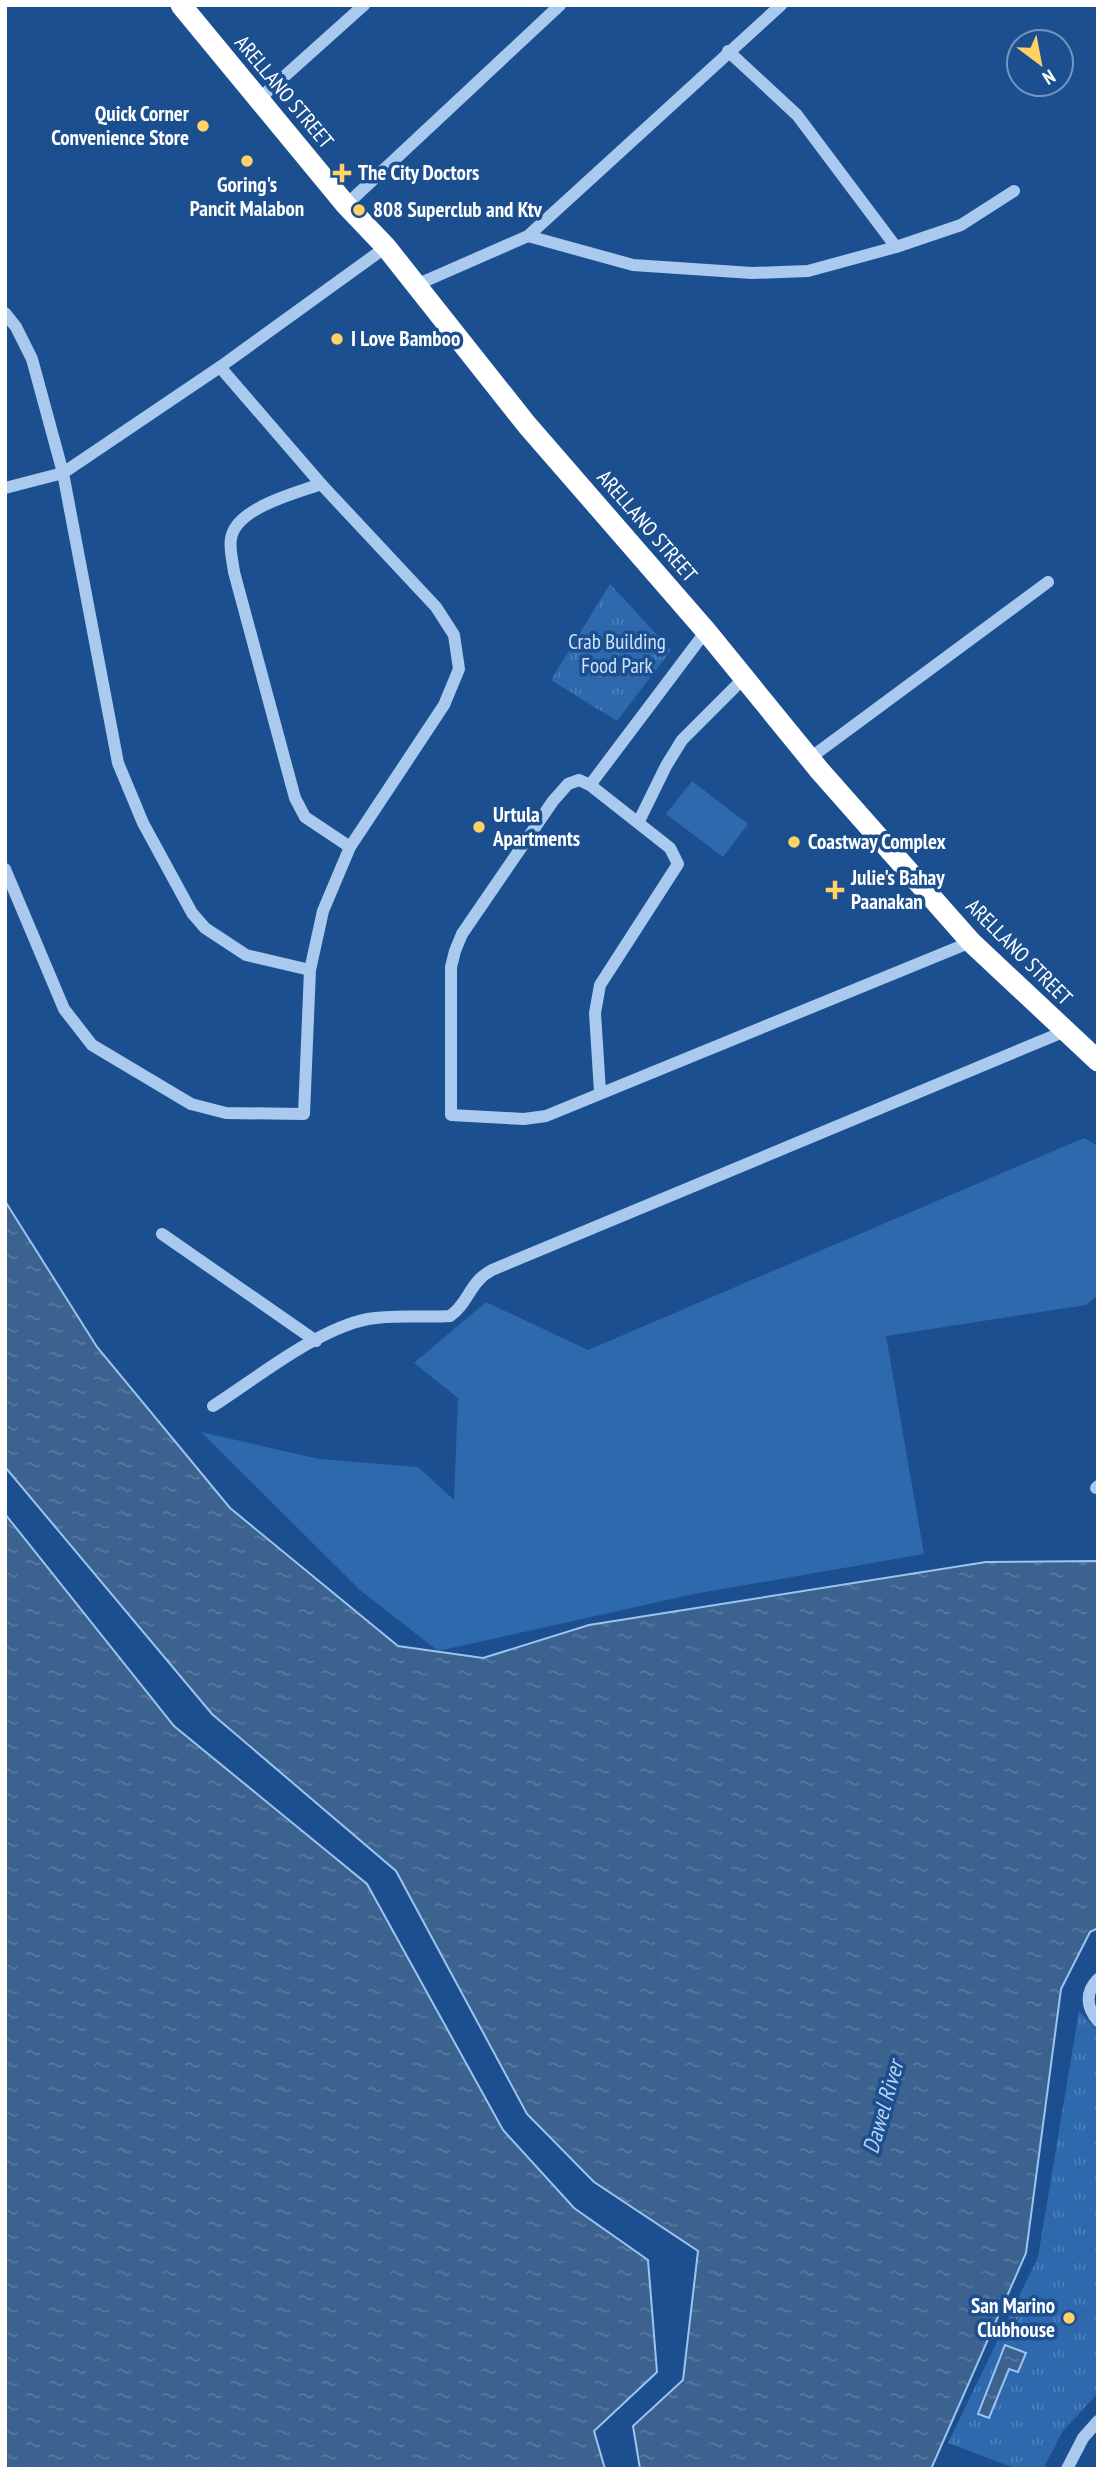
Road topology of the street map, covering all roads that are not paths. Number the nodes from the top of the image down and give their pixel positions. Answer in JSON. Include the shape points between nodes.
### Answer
{"nodes":[{"id":1,"x":181,"y":5,"type":"edge"},
{"id":2,"x":364,"y":5,"type":"edge"},
{"id":3,"x":560,"y":5,"type":"edge"},
{"id":4,"x":781,"y":5,"type":"edge"},
{"id":5,"x":728,"y":51,"type":"junction"},
{"id":6,"x":258,"y":100,"type":"junction"},
{"id":7,"x":1014,"y":191,"type":"dead end"},
{"id":8,"x":346,"y":205,"type":"junction"},
{"id":9,"x":528,"y":236,"type":"junction"},
{"id":10,"x":386,"y":247,"type":"junction"},
{"id":11,"x":896,"y":247,"type":"junction"},
{"id":12,"x":416,"y":285,"type":"junction"},
{"id":13,"x":5,"y":313,"type":"edge"},
{"id":14,"x":220,"y":367,"type":"junction"},
{"id":15,"x":63,"y":472,"type":"junction"},
{"id":16,"x":321,"y":484,"type":"junction"},
{"id":17,"x":5,"y":488,"type":"edge"},
{"id":18,"x":1048,"y":582,"type":"dead end"},
{"id":19,"x":706,"y":631,"type":"junction"},
{"id":20,"x":744,"y":678,"type":"junction"},
{"id":21,"x":810,"y":758,"type":"junction"},
{"id":22,"x":590,"y":785,"type":"junction"},
{"id":23,"x":639,"y":821,"type":"junction"},
{"id":24,"x":350,"y":847,"type":"junction"},
{"id":25,"x":5,"y":869,"type":"edge"},
{"id":26,"x":971,"y":942,"type":"junction"},
{"id":27,"x":310,"y":970,"type":"junction"},
{"id":28,"x":1063,"y":1032,"type":"junction"},
{"id":29,"x":1093,"y":1054,"type":"edge"},
{"id":30,"x":600,"y":1092,"type":"junction"},
{"id":31,"x":162,"y":1234,"type":"dead end"},
{"id":32,"x":316,"y":1341,"type":"junction"},
{"id":33,"x":212,"y":1406,"type":"dead end"},
{"id":34,"x":1098,"y":1979,"type":"edge"},
{"id":35,"x":1098,"y":2021,"type":"edge"},
{"id":36,"x":1098,"y":2421,"type":"edge"},
{"id":37,"x":1067,"y":2469,"type":"edge"}],
"edges":[{"from":1,"to":6,"type":"highway","name":"ARELLANO STREET"},
{"from":2,"to":6,"type":"street"},
{"from":3,"to":8,"type":"street"},
{"from":4,"to":5,"type":"street"},
{"from":5,"to":9,"type":"street"},
{"from":5,"to":11,"type":"street","via":[[797,115]]},
{"from":6,"to":8,"type":"highway","name":"ARELLANO STREET"},
{"from":7,"to":11,"type":"street","via":[[961,225]]},
{"from":8,"to":10,"type":"highway","name":"ARELLANO STREET"},
{"from":9,"to":11,"type":"street","via":[[633,265],[752,273],[808,271]]},
{"from":9,"to":12,"type":"street"},
{"from":10,"to":12,"type":"highway","name":"ARELLANO STREET"},
{"from":10,"to":14,"type":"street"},
{"from":12,"to":19,"type":"highway","name":"ARELLANO STREET","via":[[527,425]]},
{"from":13,"to":15,"type":"street","via":[[32,359]]},
{"from":14,"to":15,"type":"street"},
{"from":14,"to":16,"type":"street"},
{"from":15,"to":17,"type":"street"},
{"from":15,"to":27,"type":"street","via":[[118,764],[144,823],[186,904],[205,928],[246,955]]},
{"from":16,"to":24,"type":"street","via":[[436,607],[454,635],[459,669],[444,705]]},
{"from":16,"to":24,"type":"street","via":[[257,508],[231,538],[234,572],[295,798],[305,817]]},
{"from":18,"to":21,"type":"street"},
{"from":19,"to":20,"type":"highway","name":"ARELLANO STREET"},
{"from":19,"to":22,"type":"street"},
{"from":20,"to":21,"type":"highway","name":"ARELLANO STREET"},
{"from":20,"to":23,"type":"street","via":[[682,740]]},
{"from":21,"to":26,"type":"highway","name":"ARELLANO STREET"},
{"from":22,"to":23,"type":"street"},
{"from":22,"to":30,"type":"street","via":[[579,780],[568,784],[553,801],[454,951],[451,1115],[546,1116]]},
{"from":23,"to":30,"type":"street","via":[[670,848],[678,864],[600,985],[595,1013]]},
{"from":24,"to":27,"type":"street","via":[[323,911]]},
{"from":25,"to":27,"type":"street","via":[[64,1009],[77,1029],[92,1045],[191,1104],[226,1113],[304,1114]]},
{"from":26,"to":28,"type":"highway","name":"ARELLANO STREET"},
{"from":26,"to":30,"type":"street"},
{"from":28,"to":29,"type":"highway","name":"ARELLANO STREET"},
{"from":28,"to":32,"type":"street","via":[[492,1269],[478,1277],[450,1316],[372,1318]]},
{"from":31,"to":32,"type":"street"},
{"from":32,"to":33,"type":"street"},
{"from":34,"to":35,"type":"street","via":[[1090,1987],[1088,2001]]},
{"from":36,"to":37,"type":"street"}]}
